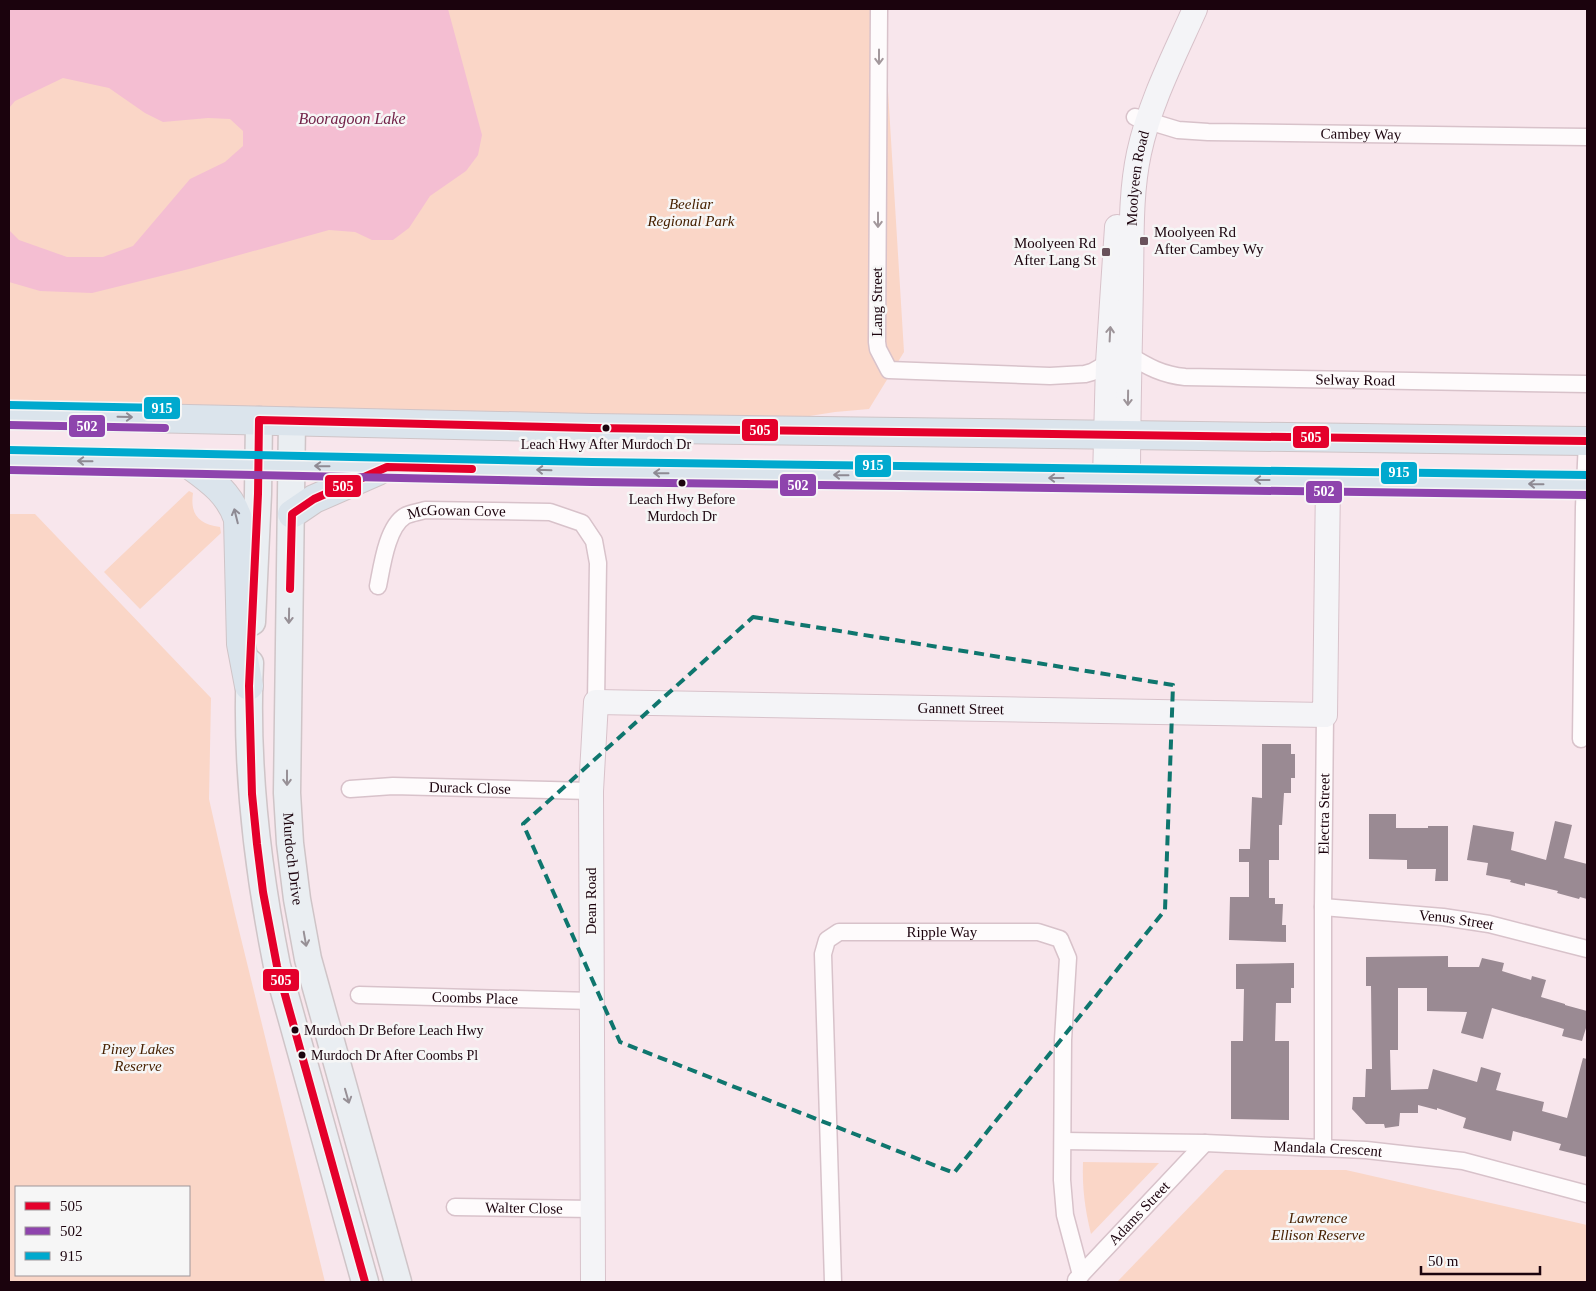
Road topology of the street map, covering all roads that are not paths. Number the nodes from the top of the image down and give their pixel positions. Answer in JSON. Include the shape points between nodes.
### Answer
{"nodes":[{"id":1,"x":879,"y":9,"type":"edge"},
{"id":2,"x":1182,"y":9,"type":"edge"},
{"id":3,"x":1195,"y":9,"type":"edge"},
{"id":4,"x":1141,"y":119,"type":"junction"},
{"id":5,"x":1587,"y":137,"type":"edge"},
{"id":6,"x":1119,"y":359,"type":"junction"},
{"id":7,"x":1587,"y":384,"type":"edge"},
{"id":8,"x":9,"y":415,"type":"edge"},
{"id":9,"x":259,"y":420,"type":"junction"},
{"id":10,"x":292,"y":421,"type":"junction"},
{"id":11,"x":592,"y":428,"type":"junction"},
{"id":12,"x":1117,"y":435,"type":"junction"},
{"id":13,"x":1587,"y":440,"type":"edge"},
{"id":14,"x":9,"y":460,"type":"edge"},
{"id":15,"x":187,"y":463,"type":"junction"},
{"id":16,"x":258,"y":464,"type":"junction"},
{"id":17,"x":292,"y":465,"type":"junction"},
{"id":18,"x":387,"y":467,"type":"junction"},
{"id":19,"x":592,"y":472,"type":"junction"},
{"id":20,"x":1116,"y":478,"type":"junction"},
{"id":21,"x":1328,"y":481,"type":"junction"},
{"id":22,"x":1586,"y":485,"type":"edge"},
{"id":23,"x":292,"y":514,"type":"junction"},
{"id":24,"x":582,"y":523,"type":"joint"},
{"id":25,"x":378,"y":586,"type":"dead end"},
{"id":26,"x":249,"y":686,"type":"junction"},
{"id":27,"x":596,"y":702,"type":"junction"},
{"id":28,"x":1325,"y":715,"type":"junction"},
{"id":29,"x":1581,"y":739,"type":"dead end"},
{"id":30,"x":350,"y":789,"type":"dead end"},
{"id":31,"x":591,"y":791,"type":"junction"},
{"id":32,"x":1322,"y":907,"type":"junction"},
{"id":33,"x":1587,"y":949,"type":"edge"},
{"id":34,"x":359,"y":995,"type":"dead end"},
{"id":35,"x":592,"y":1000,"type":"junction"},
{"id":36,"x":1063,"y":1141,"type":"junction"},
{"id":37,"x":1205,"y":1143,"type":"junction"},
{"id":38,"x":1324,"y":1148,"type":"junction"},
{"id":39,"x":1587,"y":1194,"type":"edge"},
{"id":40,"x":455,"y":1207,"type":"dead end"},
{"id":41,"x":593,"y":1209,"type":"junction"},
{"id":42,"x":1077,"y":1278,"type":"edge"},
{"id":43,"x":365,"y":1282,"type":"edge"},
{"id":44,"x":398,"y":1282,"type":"edge"},
{"id":45,"x":593,"y":1282,"type":"edge"},
{"id":46,"x":833,"y":1282,"type":"edge"}],
"edges":[{"from":1,"to":6,"type":"street","name":"Lang Street","one_way":true,"via":[[877,342],[889,370],[1050,376],[1092,372]]},
{"from":2,"to":4,"type":"street","name":"Moolyeen Road","via":[[1150,78]]},
{"from":3,"to":4,"type":"street","name":"Moolyeen Road"},
{"from":4,"to":5,"type":"street","name":"Cambey Way","via":[[1178,130],[1208,132]]},
{"from":4,"to":6,"type":"street","name":"Moolyeen Road"},
{"from":6,"to":7,"type":"street","name":"Selway Road","via":[[1185,377]]},
{"from":6,"to":12,"type":"street","name":"Moolyeen Road"},
{"from":8,"to":9,"type":"highway","one_way":true},
{"from":9,"to":10,"type":"highway"},
{"from":9,"to":16,"type":"main road"},
{"from":10,"to":11,"type":"highway"},
{"from":10,"to":17,"type":"main road","name":"Murdoch Drive"},
{"from":11,"to":12,"type":"highway"},
{"from":11,"to":19,"type":"highway"},
{"from":12,"to":13,"type":"highway"},
{"from":12,"to":20,"type":"street","name":"Moolyeen Road"},
{"from":13,"to":22,"type":"street"},
{"from":15,"to":14,"type":"highway","one_way":true},
{"from":15,"to":16,"type":"highway"},
{"from":26,"to":15,"type":"highway","one_way":true,"via":[[241,644],[238,519],[232,504],[218,486]]},
{"from":16,"to":17,"type":"highway"},
{"from":16,"to":26,"type":"main road"},
{"from":18,"to":17,"type":"highway","one_way":true},
{"from":17,"to":23,"type":"main road","name":"Murdoch Drive"},
{"from":19,"to":18,"type":"highway","one_way":true},
{"from":18,"to":23,"type":"highway","via":[[314,499]]},
{"from":20,"to":19,"type":"highway","one_way":true},
{"from":21,"to":20,"type":"highway","one_way":true},
{"from":22,"to":21,"type":"highway","one_way":true},
{"from":21,"to":28,"type":"street","name":"Electra Street"},
{"from":22,"to":29,"type":"street"},
{"from":23,"to":44,"type":"main road","name":"Murdoch Drive","one_way":true,"via":[[287,792],[297,899],[308,959]]},
{"from":24,"to":25,"type":"street","name":"McGowan Cove","via":[[550,512],[424,510],[405,516],[394,527]]},
{"from":24,"to":27,"type":"street","name":"Dean Road","via":[[594,541],[598,563]]},
{"from":26,"to":43,"type":"main road","via":[[253,802],[272,942]]},
{"from":27,"to":28,"type":"street","name":"Gannett Street"},
{"from":27,"to":31,"type":"street","name":"Dean Road"},
{"from":28,"to":32,"type":"street","name":"Electra Street"},
{"from":30,"to":31,"type":"street","name":"Durack Close","via":[[392,786]]},
{"from":31,"to":35,"type":"street","name":"Dean Road"},
{"from":32,"to":33,"type":"street","name":"Venus Street","via":[[1489,924]]},
{"from":32,"to":38,"type":"street","name":"Electra Street"},
{"from":34,"to":35,"type":"street","name":"Coombs Place"},
{"from":35,"to":41,"type":"street","name":"Dean Road"},
{"from":36,"to":37,"type":"street","name":"Mandala Crescent"},
{"from":36,"to":42,"type":"street","name":"Ripple Way","via":[[1065,1215]]},
{"from":36,"to":46,"type":"street","name":"Ripple Way","via":[[1063,1040],[1068,958],[1060,939],[1038,932],[839,932],[827,940],[823,954]]},
{"from":37,"to":38,"type":"street","name":"Mandala Crescent"},
{"from":37,"to":42,"type":"street","name":"Adams Street"},
{"from":38,"to":39,"type":"street","name":"Mandala Crescent","via":[[1463,1161]]},
{"from":40,"to":41,"type":"street","name":"Walter Close"},
{"from":41,"to":45,"type":"street","name":"Dean Road"}]}
